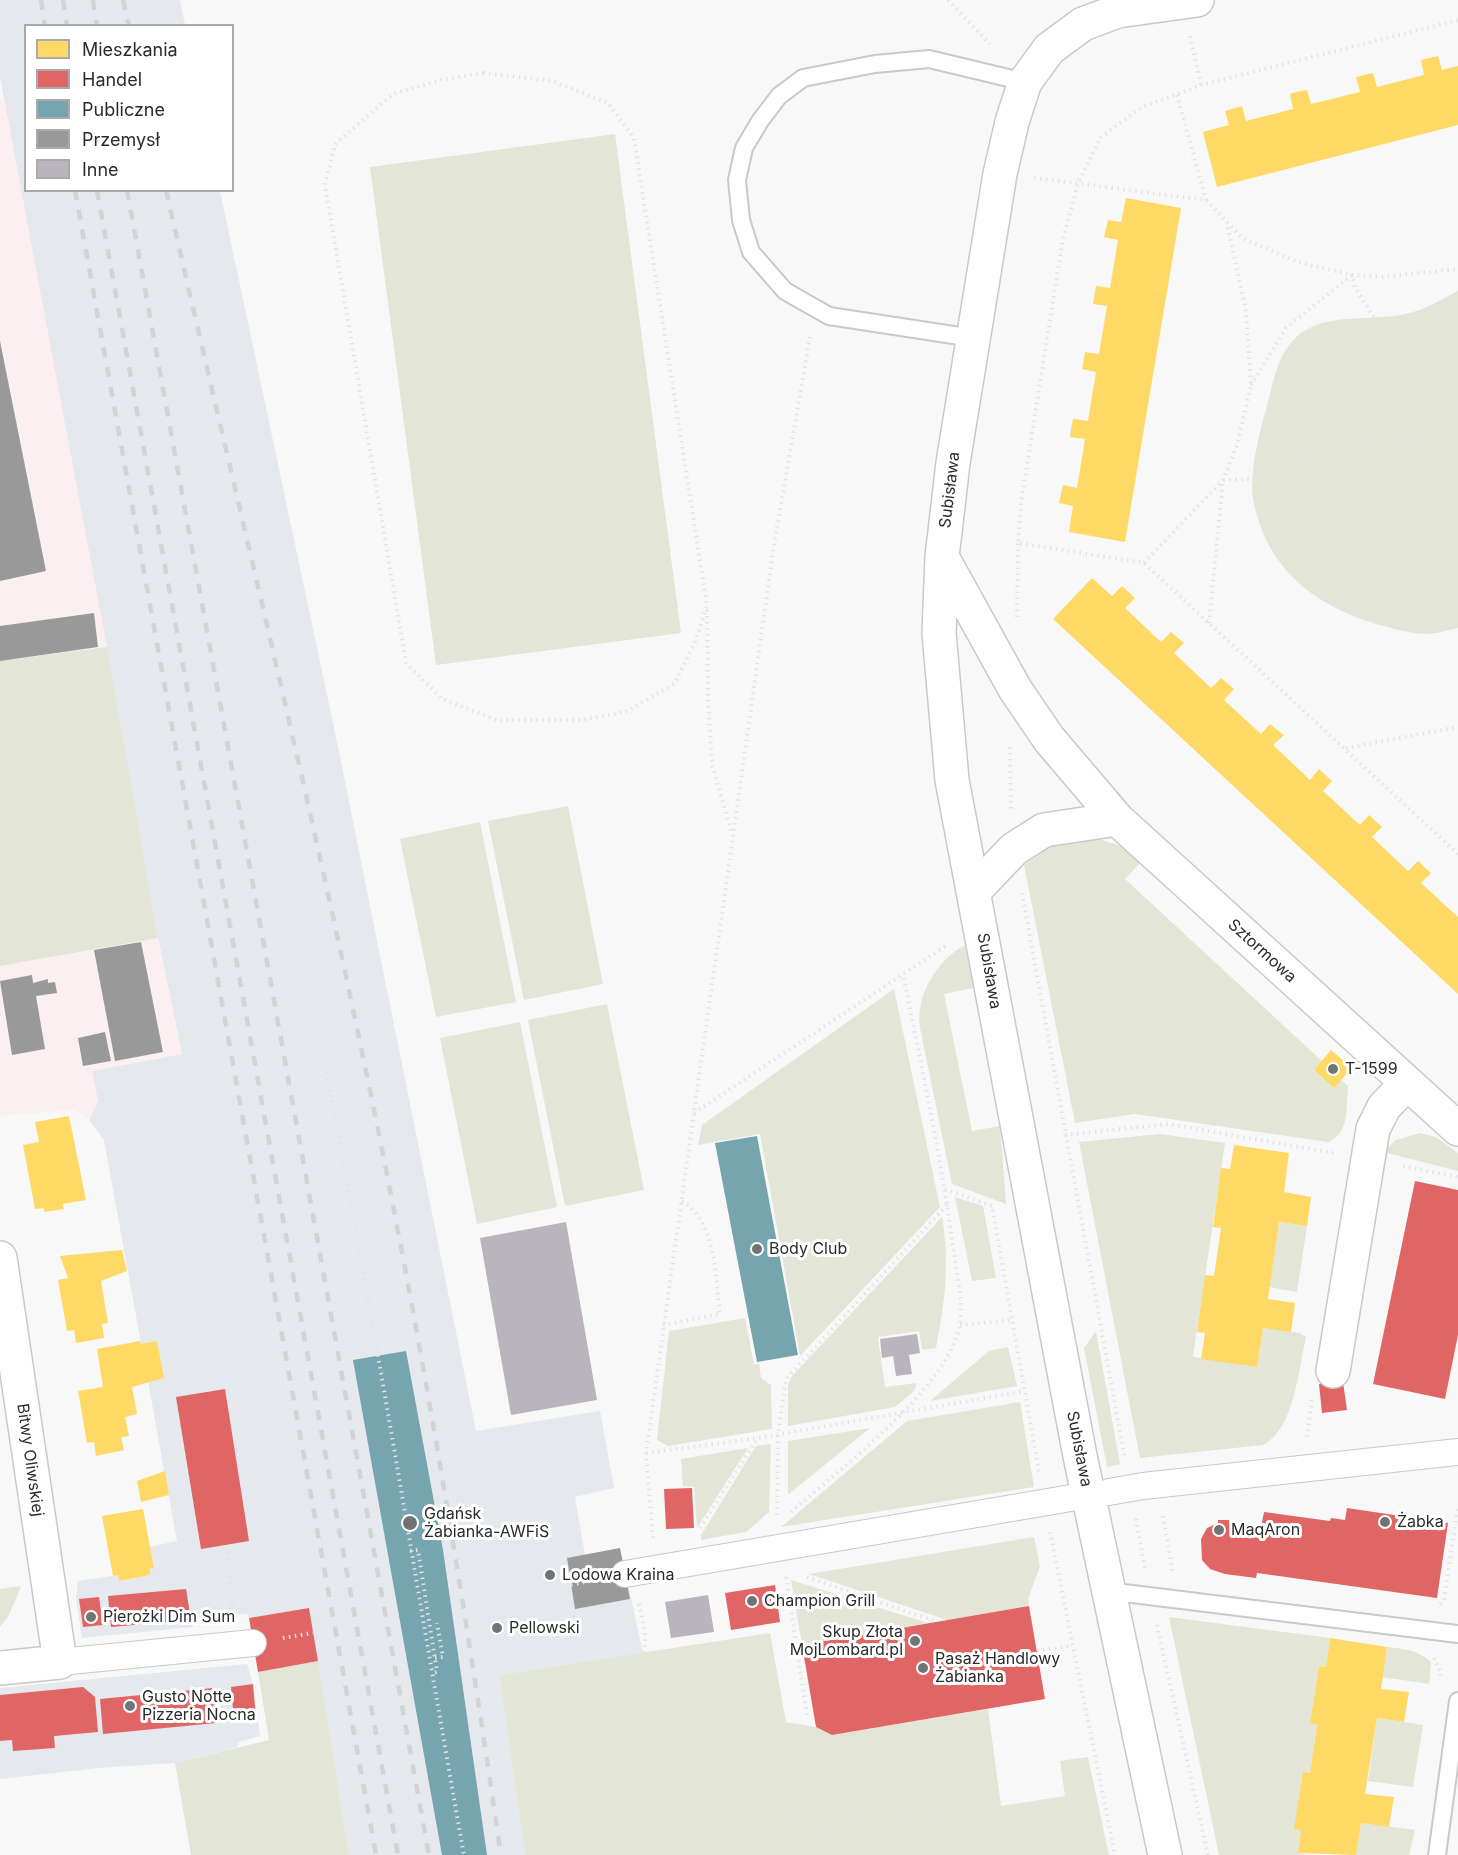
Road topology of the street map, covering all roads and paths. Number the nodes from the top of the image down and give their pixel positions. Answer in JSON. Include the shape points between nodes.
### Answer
{"nodes":[{"id":1,"x":948,"y":0,"type":"edge"},
{"id":2,"x":1190,"y":1,"type":"edge"},
{"id":3,"x":1458,"y":20,"type":"edge"},
{"id":4,"x":1025,"y":82,"type":"junction"},
{"id":5,"x":1201,"y":85,"type":"junction"},
{"id":6,"x":1177,"y":95,"type":"junction"},
{"id":7,"x":1000,"y":174,"type":"junction"},
{"id":8,"x":1078,"y":183,"type":"junction"},
{"id":9,"x":1206,"y":200,"type":"junction"},
{"id":10,"x":1227,"y":221,"type":"junction"},
{"id":11,"x":1458,"y":269,"type":"edge"},
{"id":12,"x":1352,"y":275,"type":"junction"},
{"id":13,"x":814,"y":308,"type":"junction"},
{"id":14,"x":973,"y":338,"type":"junction"},
{"id":15,"x":1251,"y":385,"type":"junction"},
{"id":16,"x":1458,"y":411,"type":"edge"},
{"id":17,"x":1410,"y":440,"type":"junction"},
{"id":18,"x":1458,"y":460,"type":"edge"},
{"id":19,"x":1223,"y":480,"type":"junction"},
{"id":20,"x":1018,"y":543,"type":"junction"},
{"id":21,"x":942,"y":557,"type":"junction"},
{"id":22,"x":1144,"y":563,"type":"junction"},
{"id":23,"x":707,"y":606,"type":"junction"},
{"id":24,"x":1458,"y":609,"type":"edge"},
{"id":25,"x":1209,"y":623,"type":"junction"},
{"id":26,"x":1017,"y":624,"type":"dead end"},
{"id":27,"x":1458,"y":727,"type":"edge"},
{"id":28,"x":1010,"y":744,"type":"dead end"},
{"id":29,"x":1345,"y":748,"type":"junction"},
{"id":30,"x":1117,"y":819,"type":"junction"},
{"id":31,"x":733,"y":836,"type":"junction"},
{"id":32,"x":1014,"y":849,"type":"junction"},
{"id":33,"x":1458,"y":854,"type":"edge"},
{"id":34,"x":974,"y":891,"type":"junction"},
{"id":35,"x":1025,"y":910,"type":"junction"},
{"id":36,"x":981,"y":926,"type":"junction"},
{"id":37,"x":903,"y":974,"type":"junction"},
{"id":38,"x":325,"y":1066,"type":"dead end"},
{"id":39,"x":1407,"y":1083,"type":"junction"},
{"id":40,"x":693,"y":1114,"type":"junction"},
{"id":41,"x":1458,"y":1129,"type":"edge"},
{"id":42,"x":1065,"y":1135,"type":"junction"},
{"id":43,"x":1367,"y":1159,"type":"junction"},
{"id":44,"x":1458,"y":1177,"type":"edge"},
{"id":45,"x":945,"y":1189,"type":"junction"},
{"id":46,"x":681,"y":1201,"type":"junction"},
{"id":47,"x":947,"y":1205,"type":"junction"},
{"id":48,"x":0,"y":1258,"type":"edge"},
{"id":49,"x":1012,"y":1320,"type":"junction"},
{"id":50,"x":663,"y":1325,"type":"junction"},
{"id":51,"x":960,"y":1325,"type":"junction"},
{"id":52,"x":1333,"y":1371,"type":"dead end"},
{"id":53,"x":1025,"y":1391,"type":"junction"},
{"id":54,"x":907,"y":1411,"type":"junction"},
{"id":55,"x":778,"y":1433,"type":"junction"},
{"id":56,"x":758,"y":1438,"type":"junction"},
{"id":57,"x":1458,"y":1452,"type":"edge"},
{"id":58,"x":646,"y":1453,"type":"junction"},
{"id":59,"x":1158,"y":1484,"type":"junction"},
{"id":60,"x":1120,"y":1490,"type":"junction"},
{"id":61,"x":1071,"y":1498,"type":"dead end"},
{"id":62,"x":1044,"y":1502,"type":"junction"},
{"id":63,"x":1458,"y":1505,"type":"edge"},
{"id":64,"x":410,"y":1551,"type":"junction"},
{"id":65,"x":227,"y":1552,"type":"dead end"},
{"id":66,"x":783,"y":1558,"type":"junction"},
{"id":67,"x":647,"y":1570,"type":"junction"},
{"id":68,"x":1185,"y":1575,"type":"dead end"},
{"id":69,"x":1108,"y":1591,"type":"junction"},
{"id":70,"x":1150,"y":1596,"type":"junction"},
{"id":71,"x":1438,"y":1606,"type":"dead end"},
{"id":72,"x":937,"y":1622,"type":"dead end"},
{"id":73,"x":437,"y":1623,"type":"dead end"},
{"id":74,"x":1458,"y":1634,"type":"edge"},
{"id":75,"x":244,"y":1645,"type":"joint"},
{"id":76,"x":1072,"y":1646,"type":"junction"},
{"id":77,"x":1037,"y":1651,"type":"dead end"},
{"id":78,"x":1428,"y":1651,"type":"dead end"},
{"id":79,"x":435,"y":1658,"type":"junction"},
{"id":80,"x":60,"y":1662,"type":"junction"},
{"id":81,"x":0,"y":1668,"type":"edge"},
{"id":82,"x":431,"y":1674,"type":"junction"},
{"id":83,"x":267,"y":1684,"type":"dead end"},
{"id":84,"x":1439,"y":1684,"type":"dead end"},
{"id":85,"x":1458,"y":1701,"type":"edge"},
{"id":86,"x":807,"y":1715,"type":"dead end"},
{"id":87,"x":833,"y":1823,"type":"junction"},
{"id":88,"x":305,"y":1855,"type":"edge"},
{"id":89,"x":464,"y":1855,"type":"edge"},
{"id":90,"x":782,"y":1855,"type":"edge"},
{"id":91,"x":1010,"y":1855,"type":"edge"},
{"id":92,"x":1115,"y":1855,"type":"edge"},
{"id":93,"x":1165,"y":1855,"type":"edge"},
{"id":94,"x":1208,"y":1855,"type":"edge"},
{"id":95,"x":1437,"y":1855,"type":"edge"}],
"edges":[{"from":1,"to":4,"type":"path"},
{"from":2,"to":4,"type":"street","name":"Subisława","via":[[1118,11],[1083,24],[1049,49]]},
{"from":2,"to":5,"type":"path"},
{"from":3,"to":5,"type":"path"},
{"from":4,"to":7,"type":"street","name":"Subisława"},
{"from":4,"to":13,"type":"lane","via":[[929,58],[803,78],[779,96],[744,148],[737,180],[741,220],[751,252],[785,291]]},
{"from":5,"to":6,"type":"path"},
{"from":6,"to":8,"type":"path","via":[[1142,107],[1101,137]]},
{"from":6,"to":9,"type":"path"},
{"from":7,"to":8,"type":"path"},
{"from":7,"to":14,"type":"street","name":"Subisława"},
{"from":8,"to":9,"type":"path"},
{"from":8,"to":20,"type":"path","via":[[1062,244]]},
{"from":9,"to":10,"type":"path"},
{"from":10,"to":12,"type":"path","via":[[1242,238],[1265,249],[1298,262]]},
{"from":10,"to":15,"type":"path","via":[[1246,311]]},
{"from":11,"to":12,"type":"path","via":[[1383,277]]},
{"from":12,"to":15,"type":"path","via":[[1286,328]]},
{"from":12,"to":17,"type":"path","via":[[1355,288],[1374,317]]},
{"from":13,"to":14,"type":"lane","via":[[829,316]]},
{"from":13,"to":31,"type":"path","via":[[774,545]]},
{"from":14,"to":21,"type":"street","name":"Subisława"},
{"from":15,"to":19,"type":"path","via":[[1237,445]]},
{"from":16,"to":17,"type":"path"},
{"from":17,"to":18,"type":"path"},
{"from":17,"to":19,"type":"path","via":[[1323,453],[1253,479]]},
{"from":17,"to":24,"type":"path"},
{"from":19,"to":22,"type":"path"},
{"from":19,"to":25,"type":"path"},
{"from":20,"to":22,"type":"path"},
{"from":20,"to":26,"type":"path"},
{"from":21,"to":30,"type":"street","name":"Sztormowa","via":[[1015,689],[1049,739]]},
{"from":21,"to":34,"type":"street","name":"Subisława","via":[[939,633],[952,780]]},
{"from":22,"to":25,"type":"path"},
{"from":23,"to":23,"type":"path","via":[[633,138],[608,103],[552,81],[483,73],[393,94],[335,144],[325,185],[406,663],[442,699],[497,720],[582,720],[628,711],[675,683]]},
{"from":23,"to":31,"type":"path","via":[[712,764]]},
{"from":25,"to":29,"type":"path"},
{"from":27,"to":29,"type":"path"},
{"from":28,"to":32,"type":"path"},
{"from":29,"to":33,"type":"path"},
{"from":30,"to":32,"type":"street","via":[[1044,830]]},
{"from":30,"to":39,"type":"street","name":"Sztormowa"},
{"from":31,"to":40,"type":"path"},
{"from":32,"to":34,"type":"street"},
{"from":32,"to":35,"type":"path"},
{"from":34,"to":36,"type":"street","name":"Subisława"},
{"from":35,"to":36,"type":"path"},
{"from":35,"to":42,"type":"path"},
{"from":36,"to":37,"type":"path"},
{"from":36,"to":69,"type":"street","name":"Subisława"},
{"from":37,"to":40,"type":"path"},
{"from":37,"to":45,"type":"path"},
{"from":38,"to":64,"type":"path","via":[[378,1348]]},
{"from":39,"to":41,"type":"street","name":"Sztormowa"},
{"from":39,"to":43,"type":"street","via":[[1384,1107],[1373,1128]]},
{"from":40,"to":46,"type":"path"},
{"from":42,"to":43,"type":"path","via":[[1168,1124]]},
{"from":42,"to":60,"type":"path"},
{"from":43,"to":44,"type":"path"},
{"from":43,"to":52,"type":"street"},
{"from":45,"to":47,"type":"path"},
{"from":45,"to":49,"type":"path","via":[[992,1206]]},
{"from":46,"to":50,"type":"path"},
{"from":46,"to":50,"type":"path","via":[[693,1207],[707,1232],[720,1314]]},
{"from":47,"to":51,"type":"path"},
{"from":47,"to":55,"type":"path","via":[[786,1379]]},
{"from":48,"to":80,"type":"street","name":"Bitwy Oliwskiej"},
{"from":49,"to":51,"type":"path"},
{"from":49,"to":53,"type":"path"},
{"from":50,"to":58,"type":"path"},
{"from":51,"to":54,"type":"path","via":[[945,1358]]},
{"from":53,"to":54,"type":"path"},
{"from":53,"to":62,"type":"path"},
{"from":54,"to":55,"type":"path"},
{"from":54,"to":55,"type":"path","via":[[777,1523]]},
{"from":55,"to":56,"type":"path"},
{"from":56,"to":58,"type":"path"},
{"from":56,"to":67,"type":"path"},
{"from":57,"to":59,"type":"street"},
{"from":58,"to":67,"type":"path"},
{"from":59,"to":60,"type":"street"},
{"from":59,"to":68,"type":"path","via":[[1173,1574]]},
{"from":60,"to":70,"type":"path"},
{"from":61,"to":62,"type":"street"},
{"from":62,"to":66,"type":"street"},
{"from":62,"to":76,"type":"path"},
{"from":63,"to":71,"type":"path","via":[[1444,1600]]},
{"from":64,"to":79,"type":"path","via":[[418,1550]]},
{"from":64,"to":82,"type":"path"},
{"from":65,"to":75,"type":"path"},
{"from":66,"to":67,"type":"street"},
{"from":66,"to":72,"type":"path"},
{"from":66,"to":86,"type":"path"},
{"from":67,"to":87,"type":"path","via":[[644,1670],[650,1696],[701,1748],[778,1807]]},
{"from":69,"to":70,"type":"lane"},
{"from":69,"to":93,"type":"street","name":"Subisława"},
{"from":70,"to":74,"type":"lane"},
{"from":70,"to":94,"type":"path"},
{"from":73,"to":79,"type":"path","via":[[443,1657]]},
{"from":75,"to":80,"type":"street"},
{"from":76,"to":77,"type":"path"},
{"from":76,"to":92,"type":"path"},
{"from":78,"to":84,"type":"path","via":[[1441,1673]]},
{"from":79,"to":82,"type":"path","via":[[437,1672]]},
{"from":80,"to":81,"type":"street"},
{"from":82,"to":89,"type":"path"},
{"from":83,"to":88,"type":"path","via":[[278,1722],[291,1737],[292,1780]]},
{"from":85,"to":95,"type":"lane"},
{"from":87,"to":90,"type":"path"},
{"from":87,"to":91,"type":"path","via":[[868,1816],[924,1818],[995,1843]]}]}
